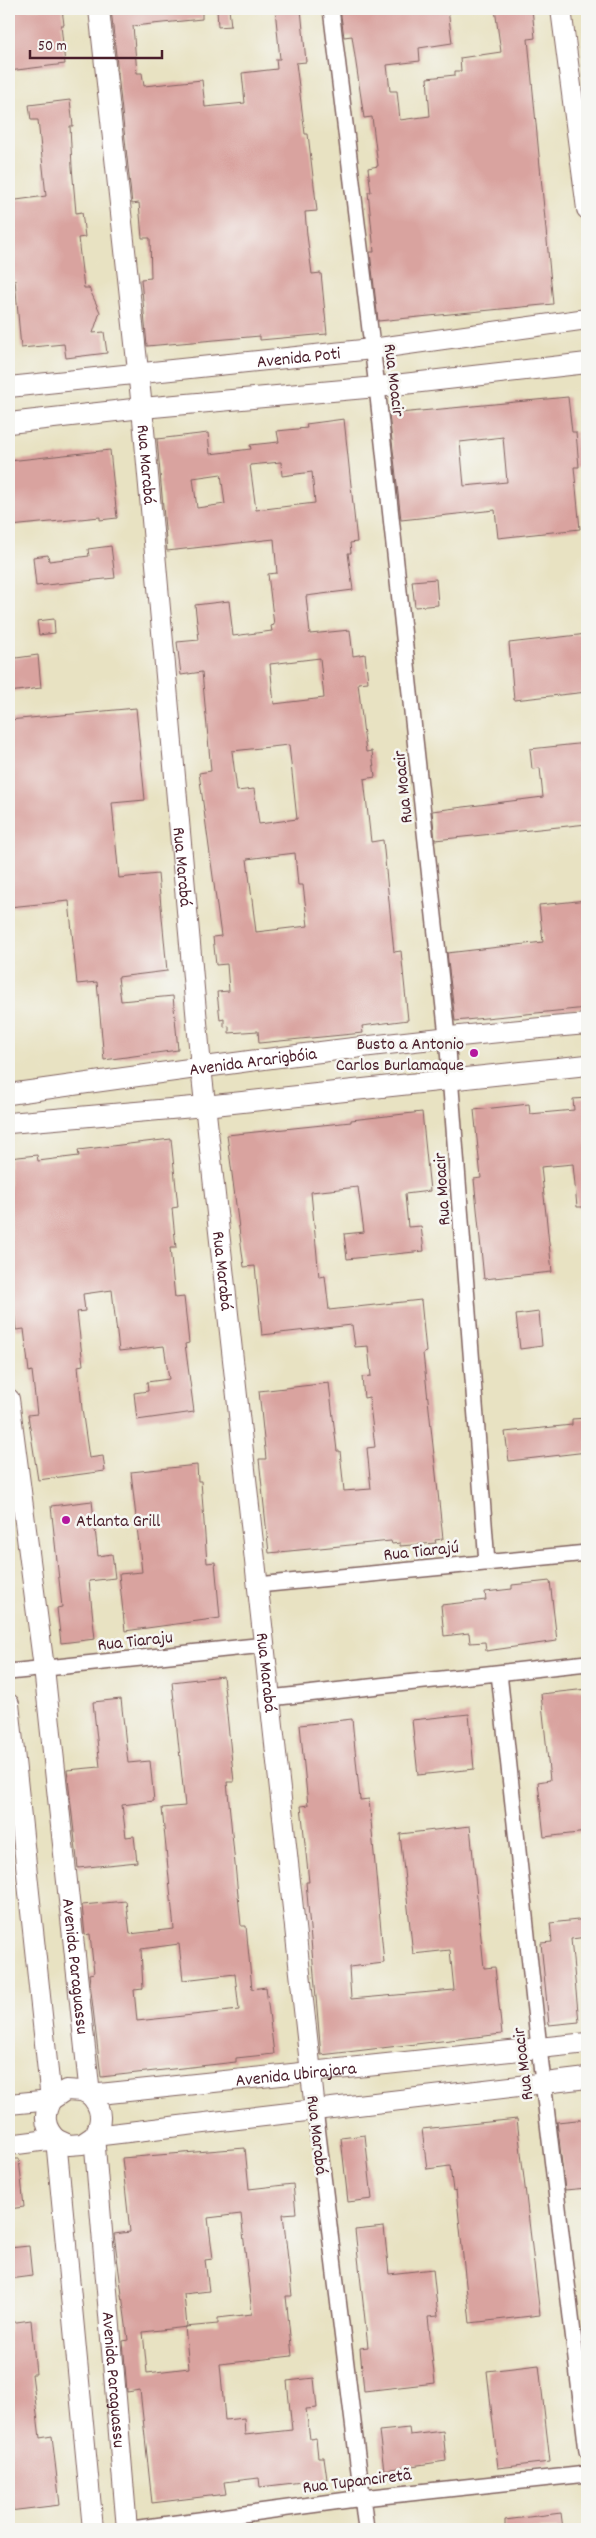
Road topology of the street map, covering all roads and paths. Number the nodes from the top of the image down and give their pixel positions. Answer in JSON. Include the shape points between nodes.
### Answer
{"nodes":[{"id":1,"x":99,"y":9,"type":"edge"},
{"id":2,"x":331,"y":9,"type":"edge"},
{"id":3,"x":561,"y":9,"type":"edge"},
{"id":4,"x":587,"y":209,"type":"edge"},
{"id":5,"x":587,"y":319,"type":"edge"},
{"id":6,"x":372,"y":349,"type":"junction"},
{"id":7,"x":587,"y":363,"type":"edge"},
{"id":8,"x":138,"y":374,"type":"junction"},
{"id":9,"x":9,"y":387,"type":"edge"},
{"id":10,"x":378,"y":387,"type":"junction"},
{"id":11,"x":142,"y":408,"type":"junction"},
{"id":12,"x":9,"y":423,"type":"edge"},
{"id":13,"x":587,"y":1024,"type":"edge"},
{"id":14,"x":447,"y":1036,"type":"junction"},
{"id":15,"x":587,"y":1065,"type":"edge"},
{"id":16,"x":201,"y":1067,"type":"junction"},
{"id":17,"x":451,"y":1078,"type":"junction"},
{"id":18,"x":9,"y":1094,"type":"edge"},
{"id":19,"x":205,"y":1106,"type":"junction"},
{"id":20,"x":9,"y":1122,"type":"edge"},
{"id":21,"x":9,"y":1399,"type":"edge"},
{"id":22,"x":587,"y":1552,"type":"edge"},
{"id":23,"x":488,"y":1562,"type":"junction"},
{"id":24,"x":258,"y":1585,"type":"junction"},
{"id":25,"x":265,"y":1645,"type":"junction"},
{"id":26,"x":587,"y":1663,"type":"edge"},
{"id":27,"x":44,"y":1668,"type":"junction"},
{"id":28,"x":9,"y":1672,"type":"edge"},
{"id":29,"x":499,"y":1673,"type":"junction"},
{"id":30,"x":270,"y":1698,"type":"junction"},
{"id":31,"x":9,"y":1704,"type":"edge"},
{"id":32,"x":587,"y":2043,"type":"edge"},
{"id":33,"x":539,"y":2048,"type":"junction"},
{"id":34,"x":310,"y":2072,"type":"junction"},
{"id":35,"x":587,"y":2078,"type":"edge"},
{"id":36,"x":543,"y":2082,"type":"junction"},
{"id":37,"x":90,"y":2095,"type":"junction"},
{"id":38,"x":51,"y":2100,"type":"junction"},
{"id":39,"x":9,"y":2104,"type":"edge"},
{"id":40,"x":315,"y":2110,"type":"junction"},
{"id":41,"x":94,"y":2136,"type":"junction"},
{"id":42,"x":56,"y":2139,"type":"junction"},
{"id":43,"x":9,"y":2145,"type":"edge"},
{"id":44,"x":587,"y":2451,"type":"edge"},
{"id":45,"x":587,"y":2474,"type":"edge"},
{"id":46,"x":363,"y":2498,"type":"junction"},
{"id":47,"x":93,"y":2529,"type":"edge"},
{"id":48,"x":127,"y":2529,"type":"edge"},
{"id":49,"x":132,"y":2529,"type":"edge"},
{"id":50,"x":366,"y":2529,"type":"edge"}],
"edges":[{"from":1,"to":8,"type":"main road","name":"Rua Marabá"},
{"from":2,"to":6,"type":"street","name":"Rua Moacir"},
{"from":3,"to":4,"type":"main road"},
{"from":5,"to":6,"type":"main road","name":"Avenida Poti"},
{"from":6,"to":8,"type":"main road","name":"Avenida Poti"},
{"from":6,"to":10,"type":"street","name":"Rua Moacir"},
{"from":7,"to":10,"type":"main road","name":"Avenida Poti"},
{"from":8,"to":9,"type":"main road","name":"Avenida Poti"},
{"from":8,"to":11,"type":"main road","name":"Rua Marabá"},
{"from":10,"to":11,"type":"main road","name":"Avenida Poti"},
{"from":10,"to":14,"type":"street","name":"Rua Moacir"},
{"from":11,"to":12,"type":"main road","name":"Avenida Poti"},
{"from":11,"to":16,"type":"main road","name":"Rua Marabá"},
{"from":13,"to":14,"type":"main road","name":"Avenida Ararigbóia"},
{"from":14,"to":16,"type":"main road","name":"Avenida Ararigbóia"},
{"from":14,"to":17,"type":"street","name":"Rua Moacir"},
{"from":15,"to":17,"type":"main road"},
{"from":16,"to":18,"type":"main road","name":"Avenida Ararigbóia"},
{"from":16,"to":19,"type":"main road","name":"Rua Marabá"},
{"from":17,"to":19,"type":"main road"},
{"from":17,"to":23,"type":"street","name":"Rua Moacir"},
{"from":19,"to":20,"type":"main road"},
{"from":19,"to":24,"type":"main road","name":"Rua Marabá"},
{"from":21,"to":27,"type":"main road","name":"Avenida Paraguassu"},
{"from":22,"to":23,"type":"street","name":"Rua Tiarajú"},
{"from":23,"to":24,"type":"street","name":"Rua Tiarajú"},
{"from":24,"to":25,"type":"main road","name":"Rua Marabá"},
{"from":25,"to":27,"type":"street","name":"Rua Tiaraju"},
{"from":25,"to":30,"type":"main road","name":"Rua Marabá"},
{"from":26,"to":29,"type":"street"},
{"from":27,"to":28,"type":"street","name":"Rua Tiaraju"},
{"from":27,"to":37,"type":"main road","name":"Avenida Paraguassu"},
{"from":29,"to":30,"type":"street"},
{"from":29,"to":33,"type":"street","name":"Rua Moacir"},
{"from":30,"to":34,"type":"main road","name":"Rua Marabá"},
{"from":31,"to":38,"type":"main road","name":"Avenida Paraguassu"},
{"from":32,"to":33,"type":"main road","name":"Avenida Ubirajara"},
{"from":33,"to":34,"type":"main road","name":"Avenida Ubirajara"},
{"from":33,"to":36,"type":"street","name":"Rua Moacir"},
{"from":34,"to":37,"type":"main road","name":"Avenida Ubirajara"},
{"from":34,"to":40,"type":"main road","name":"Rua Marabá"},
{"from":35,"to":36,"type":"main road"},
{"from":36,"to":40,"type":"main road"},
{"from":36,"to":44,"type":"street","name":"Rua Moacir"},
{"from":37,"to":38,"type":"main road","name":"Avenida Ubirajara","via":[[66,2090]]},
{"from":37,"to":41,"type":"main road","name":"Avenida Paraguassu","via":[[100,2110],[101,2119]]},
{"from":38,"to":39,"type":"main road","name":"Avenida Ubirajara"},
{"from":38,"to":42,"type":"main road","name":"Avenida Paraguassu","via":[[46,2125]]},
{"from":40,"to":41,"type":"main road"},
{"from":40,"to":46,"type":"street","name":"Rua Marabá"},
{"from":41,"to":42,"type":"main road","via":[[82,2144],[69,2145]]},
{"from":41,"to":48,"type":"main road","name":"Avenida Paraguassu"},
{"from":42,"to":43,"type":"main road"},
{"from":42,"to":47,"type":"main road","name":"Avenida Paraguassu"},
{"from":45,"to":46,"type":"street","name":"Rua Tupanciretã"},
{"from":46,"to":49,"type":"street","name":"Rua Tupanciretã"},
{"from":46,"to":50,"type":"street","name":"Rua Marabá"}]}
